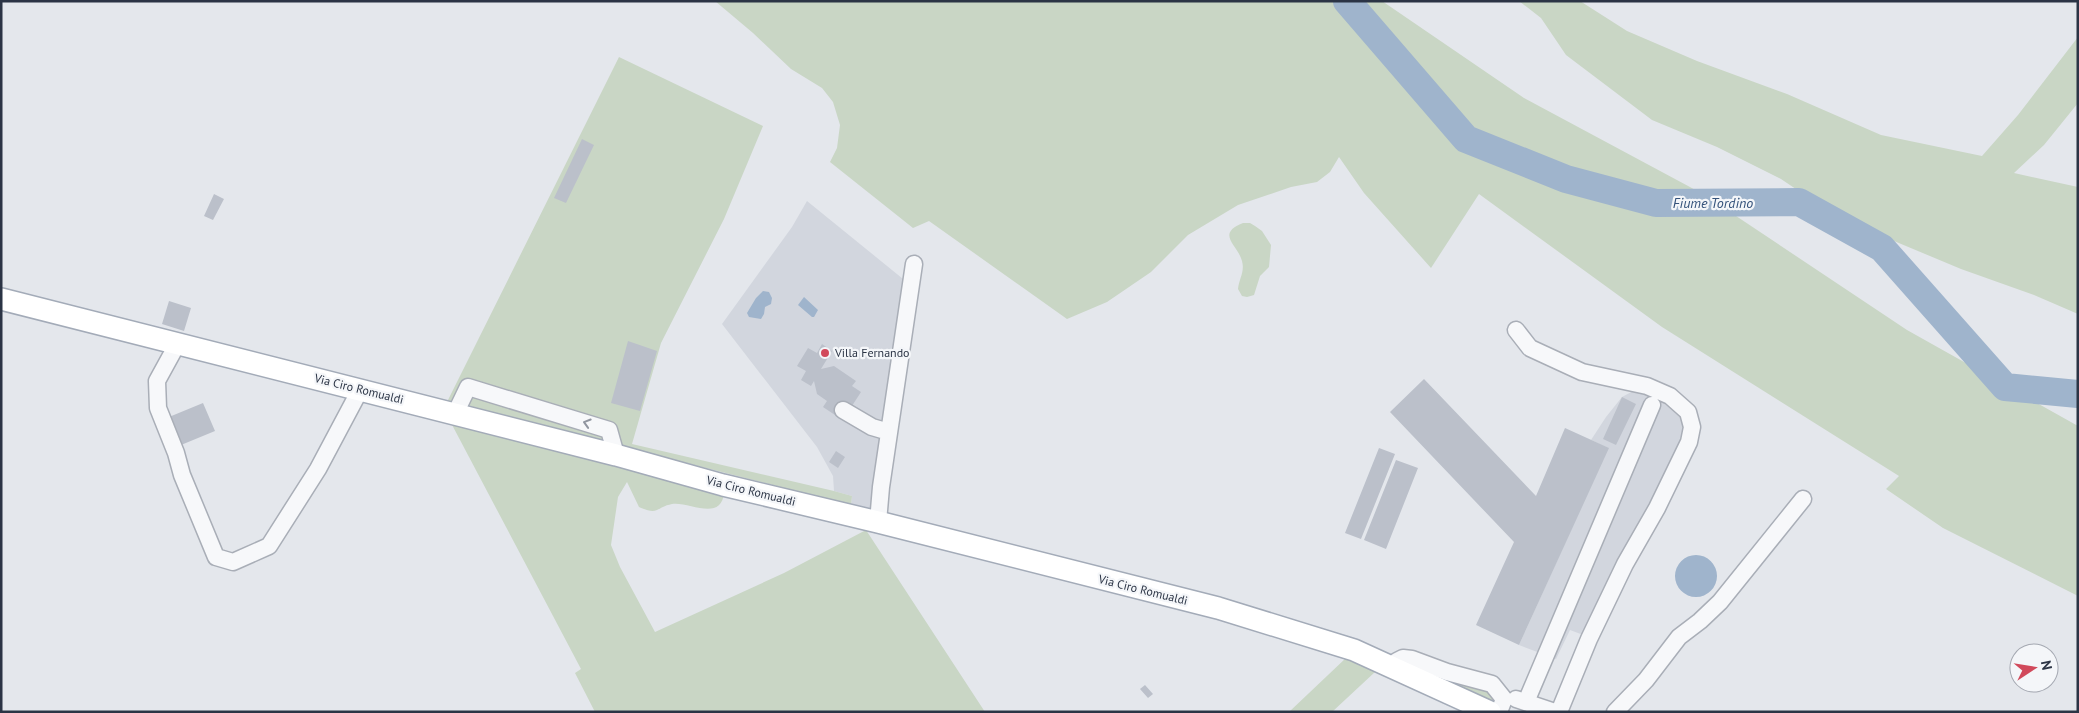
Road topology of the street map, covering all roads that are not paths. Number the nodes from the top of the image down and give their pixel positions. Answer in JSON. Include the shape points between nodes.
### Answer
{"nodes":[{"id":1,"x":914,"y":264,"type":"dead end"},
{"id":2,"x":1,"y":298,"type":"edge"},
{"id":3,"x":1516,"y":330,"type":"dead end"},
{"id":4,"x":176,"y":343,"type":"junction"},
{"id":5,"x":360,"y":390,"type":"junction"},
{"id":6,"x":1652,"y":404,"type":"dead end"},
{"id":7,"x":843,"y":410,"type":"dead end"},
{"id":8,"x":455,"y":414,"type":"junction"},
{"id":9,"x":889,"y":432,"type":"junction"},
{"id":10,"x":616,"y":454,"type":"junction"},
{"id":11,"x":1803,"y":499,"type":"dead end"},
{"id":12,"x":878,"y":522,"type":"junction"},
{"id":13,"x":1526,"y":702,"type":"junction"},
{"id":14,"x":1498,"y":707,"type":"edge"},
{"id":15,"x":1554,"y":712,"type":"edge"},
{"id":16,"x":1559,"y":712,"type":"edge"},
{"id":17,"x":1615,"y":712,"type":"edge"}],
"edges":[{"from":1,"to":9,"type":"lane"},
{"from":2,"to":4,"type":"main road","name":"Via Ciro Romualdi"},
{"from":3,"to":16,"type":"lane","via":[[1530,348],[1582,372],[1647,386],[1670,396],[1688,412],[1692,427],[1689,442],[1657,508],[1624,564],[1589,639]]},
{"from":4,"to":5,"type":"main road","name":"Via Ciro Romualdi"},
{"from":4,"to":5,"type":"lane","via":[[157,381],[158,408],[216,557],[233,562],[269,546],[318,470]]},
{"from":5,"to":8,"type":"main road","name":"Via Ciro Romualdi"},
{"from":6,"to":13,"type":"lane"},
{"from":7,"to":9,"type":"lane","via":[[872,427]]},
{"from":8,"to":10,"type":"main road","name":"Via Ciro Romualdi"},
{"from":10,"to":8,"type":"lane","one_way":true,"via":[[609,430],[468,387]]},
{"from":9,"to":12,"type":"lane"},
{"from":10,"to":12,"type":"main road","name":"Via Ciro Romualdi","via":[[723,485]]},
{"from":11,"to":17,"type":"lane","via":[[1720,602],[1679,637],[1646,680]]},
{"from":12,"to":14,"type":"main road","name":"Via Ciro Romualdi","via":[[1218,608],[1354,650]]},
{"from":13,"to":14,"type":"lane","via":[[1512,697]]},
{"from":13,"to":15,"type":"lane"}]}
